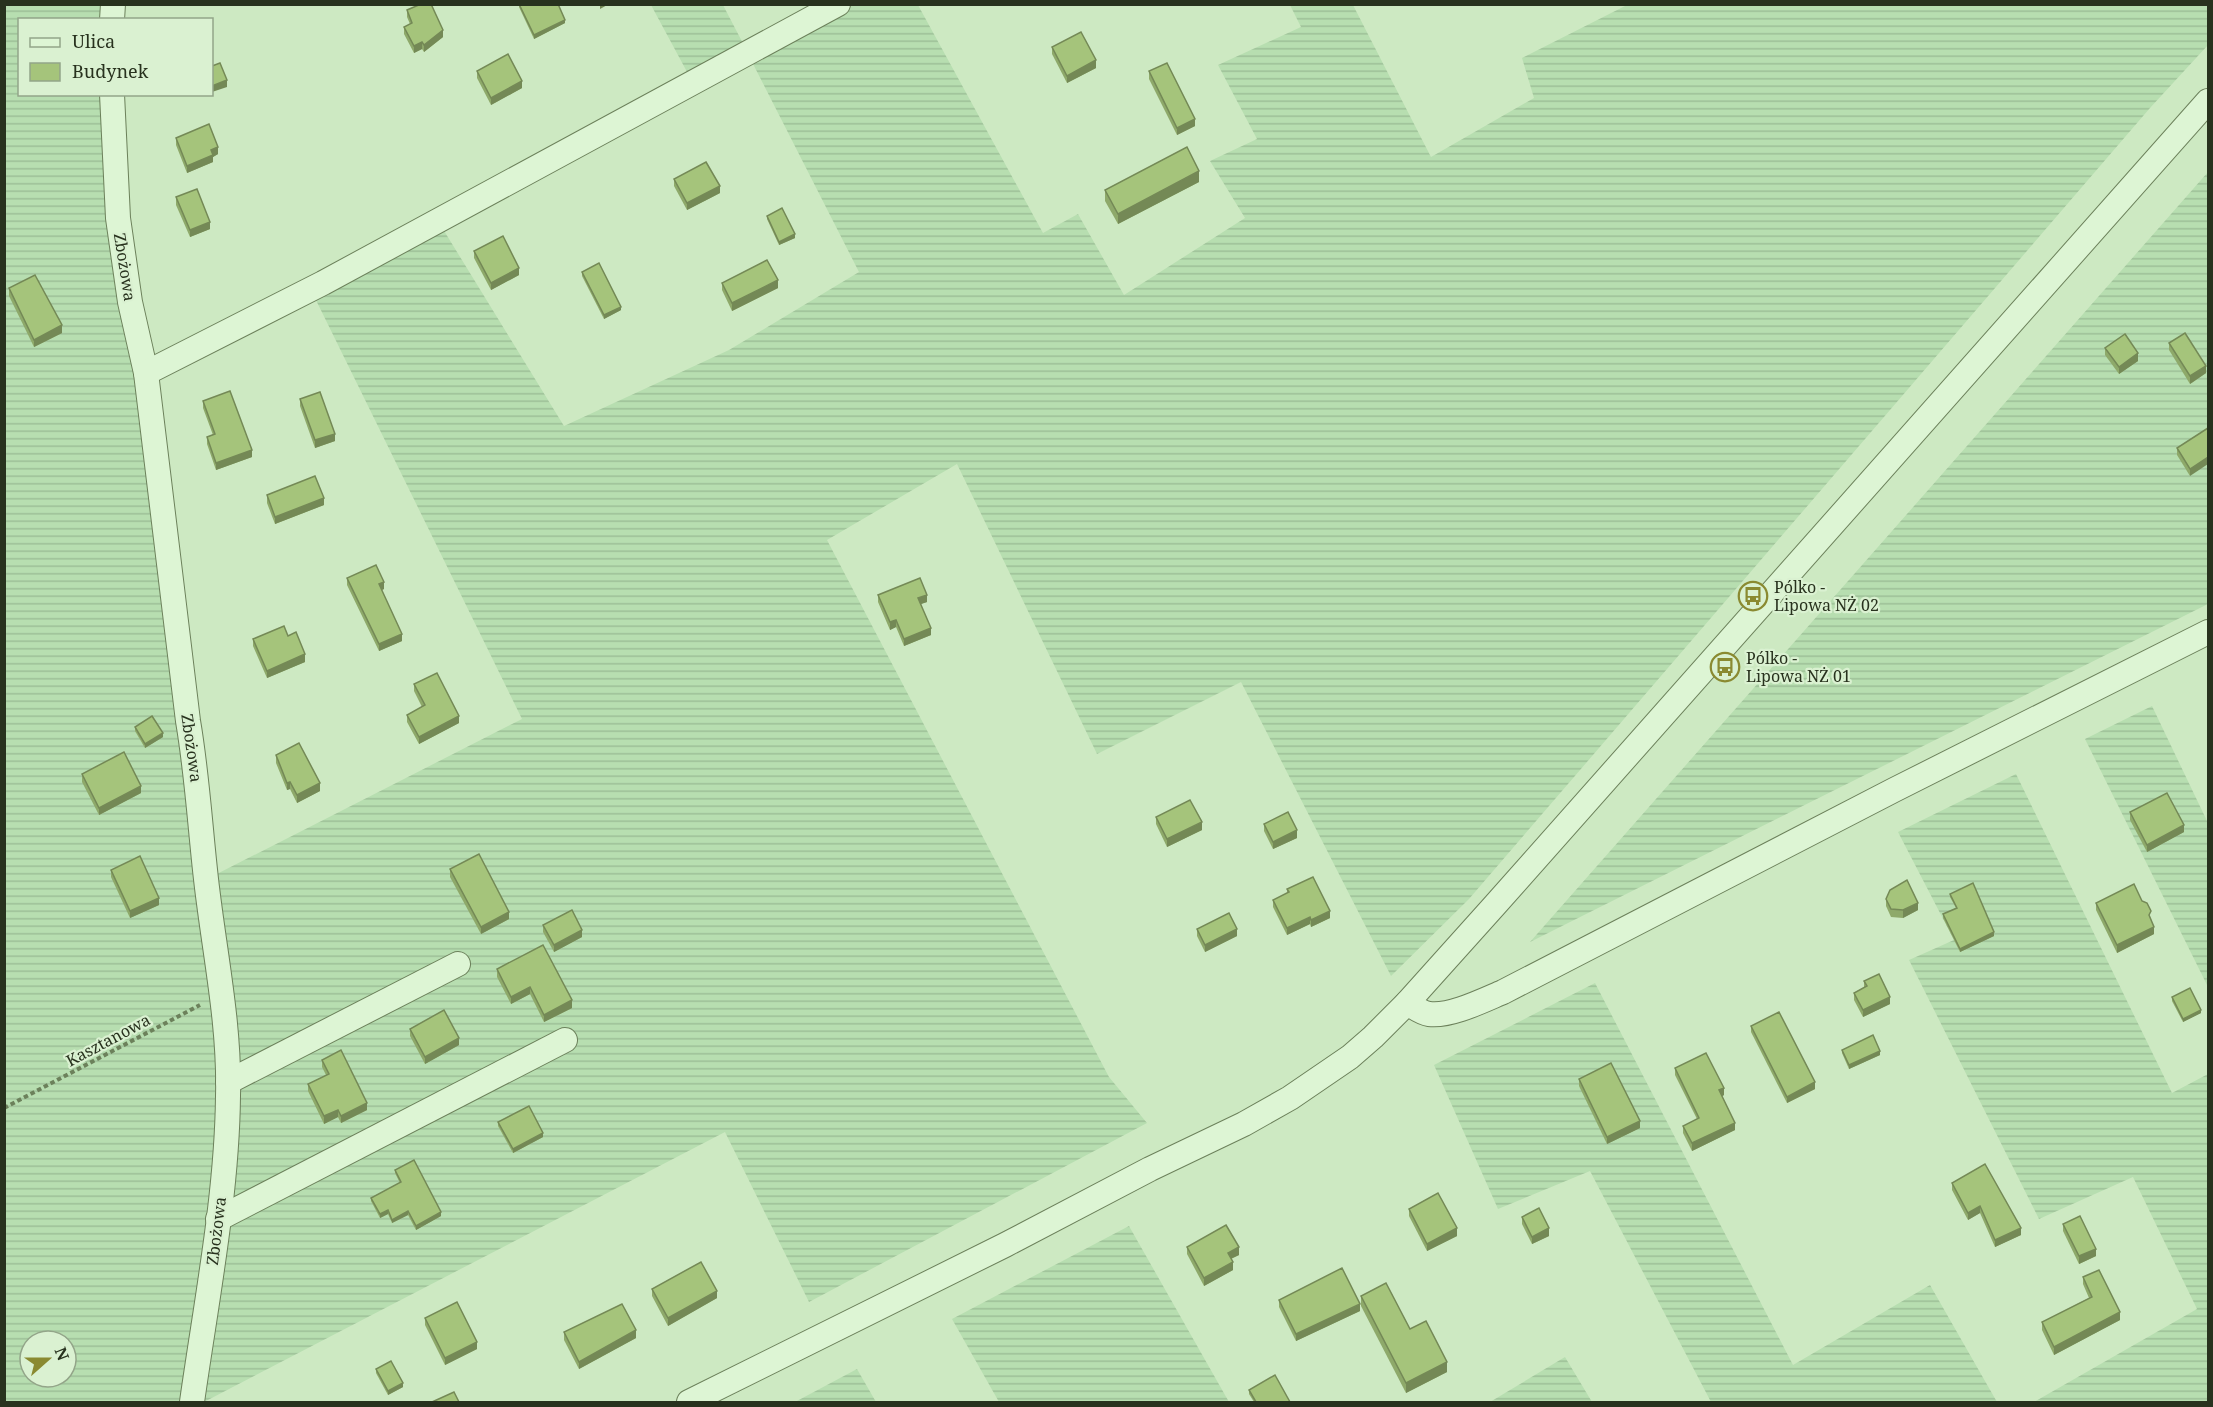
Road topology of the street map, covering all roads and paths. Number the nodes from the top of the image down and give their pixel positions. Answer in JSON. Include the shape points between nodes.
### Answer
{"nodes":[{"id":1,"x":838,"y":4,"type":"edge"},
{"id":2,"x":112,"y":96,"type":"edge"},
{"id":3,"x":2208,"y":100,"type":"edge"},
{"id":4,"x":146,"y":373,"type":"junction"},
{"id":5,"x":2208,"y":632,"type":"edge"},
{"id":6,"x":458,"y":964,"type":"dead end"},
{"id":7,"x":222,"y":993,"type":"junction"},
{"id":8,"x":1407,"y":1003,"type":"junction"},
{"id":9,"x":565,"y":1040,"type":"dead end"},
{"id":10,"x":228,"y":1082,"type":"junction"},
{"id":11,"x":4,"y":1108,"type":"edge"},
{"id":12,"x":218,"y":1219,"type":"junction"},
{"id":13,"x":192,"y":1402,"type":"edge"},
{"id":14,"x":688,"y":1402,"type":"edge"}],
"edges":[{"from":1,"to":4,"type":"street","via":[[333,278]]},
{"from":2,"to":4,"type":"street","name":"Zbożowa","via":[[118,218],[130,302]]},
{"from":3,"to":8,"type":"street"},
{"from":4,"to":7,"type":"street","name":"Zbożowa"},
{"from":5,"to":8,"type":"street","via":[[1503,992],[1439,1014],[1423,1012]]},
{"from":6,"to":10,"type":"street"},
{"from":7,"to":10,"type":"street","name":"Zbożowa"},
{"from":7,"to":11,"type":"path","name":"Kasztanowa"},
{"from":8,"to":14,"type":"street","via":[[1350,1057],[1266,1112]]},
{"from":9,"to":12,"type":"street"},
{"from":10,"to":12,"type":"street","name":"Zbożowa"},
{"from":12,"to":13,"type":"street","name":"Zbożowa"}]}
